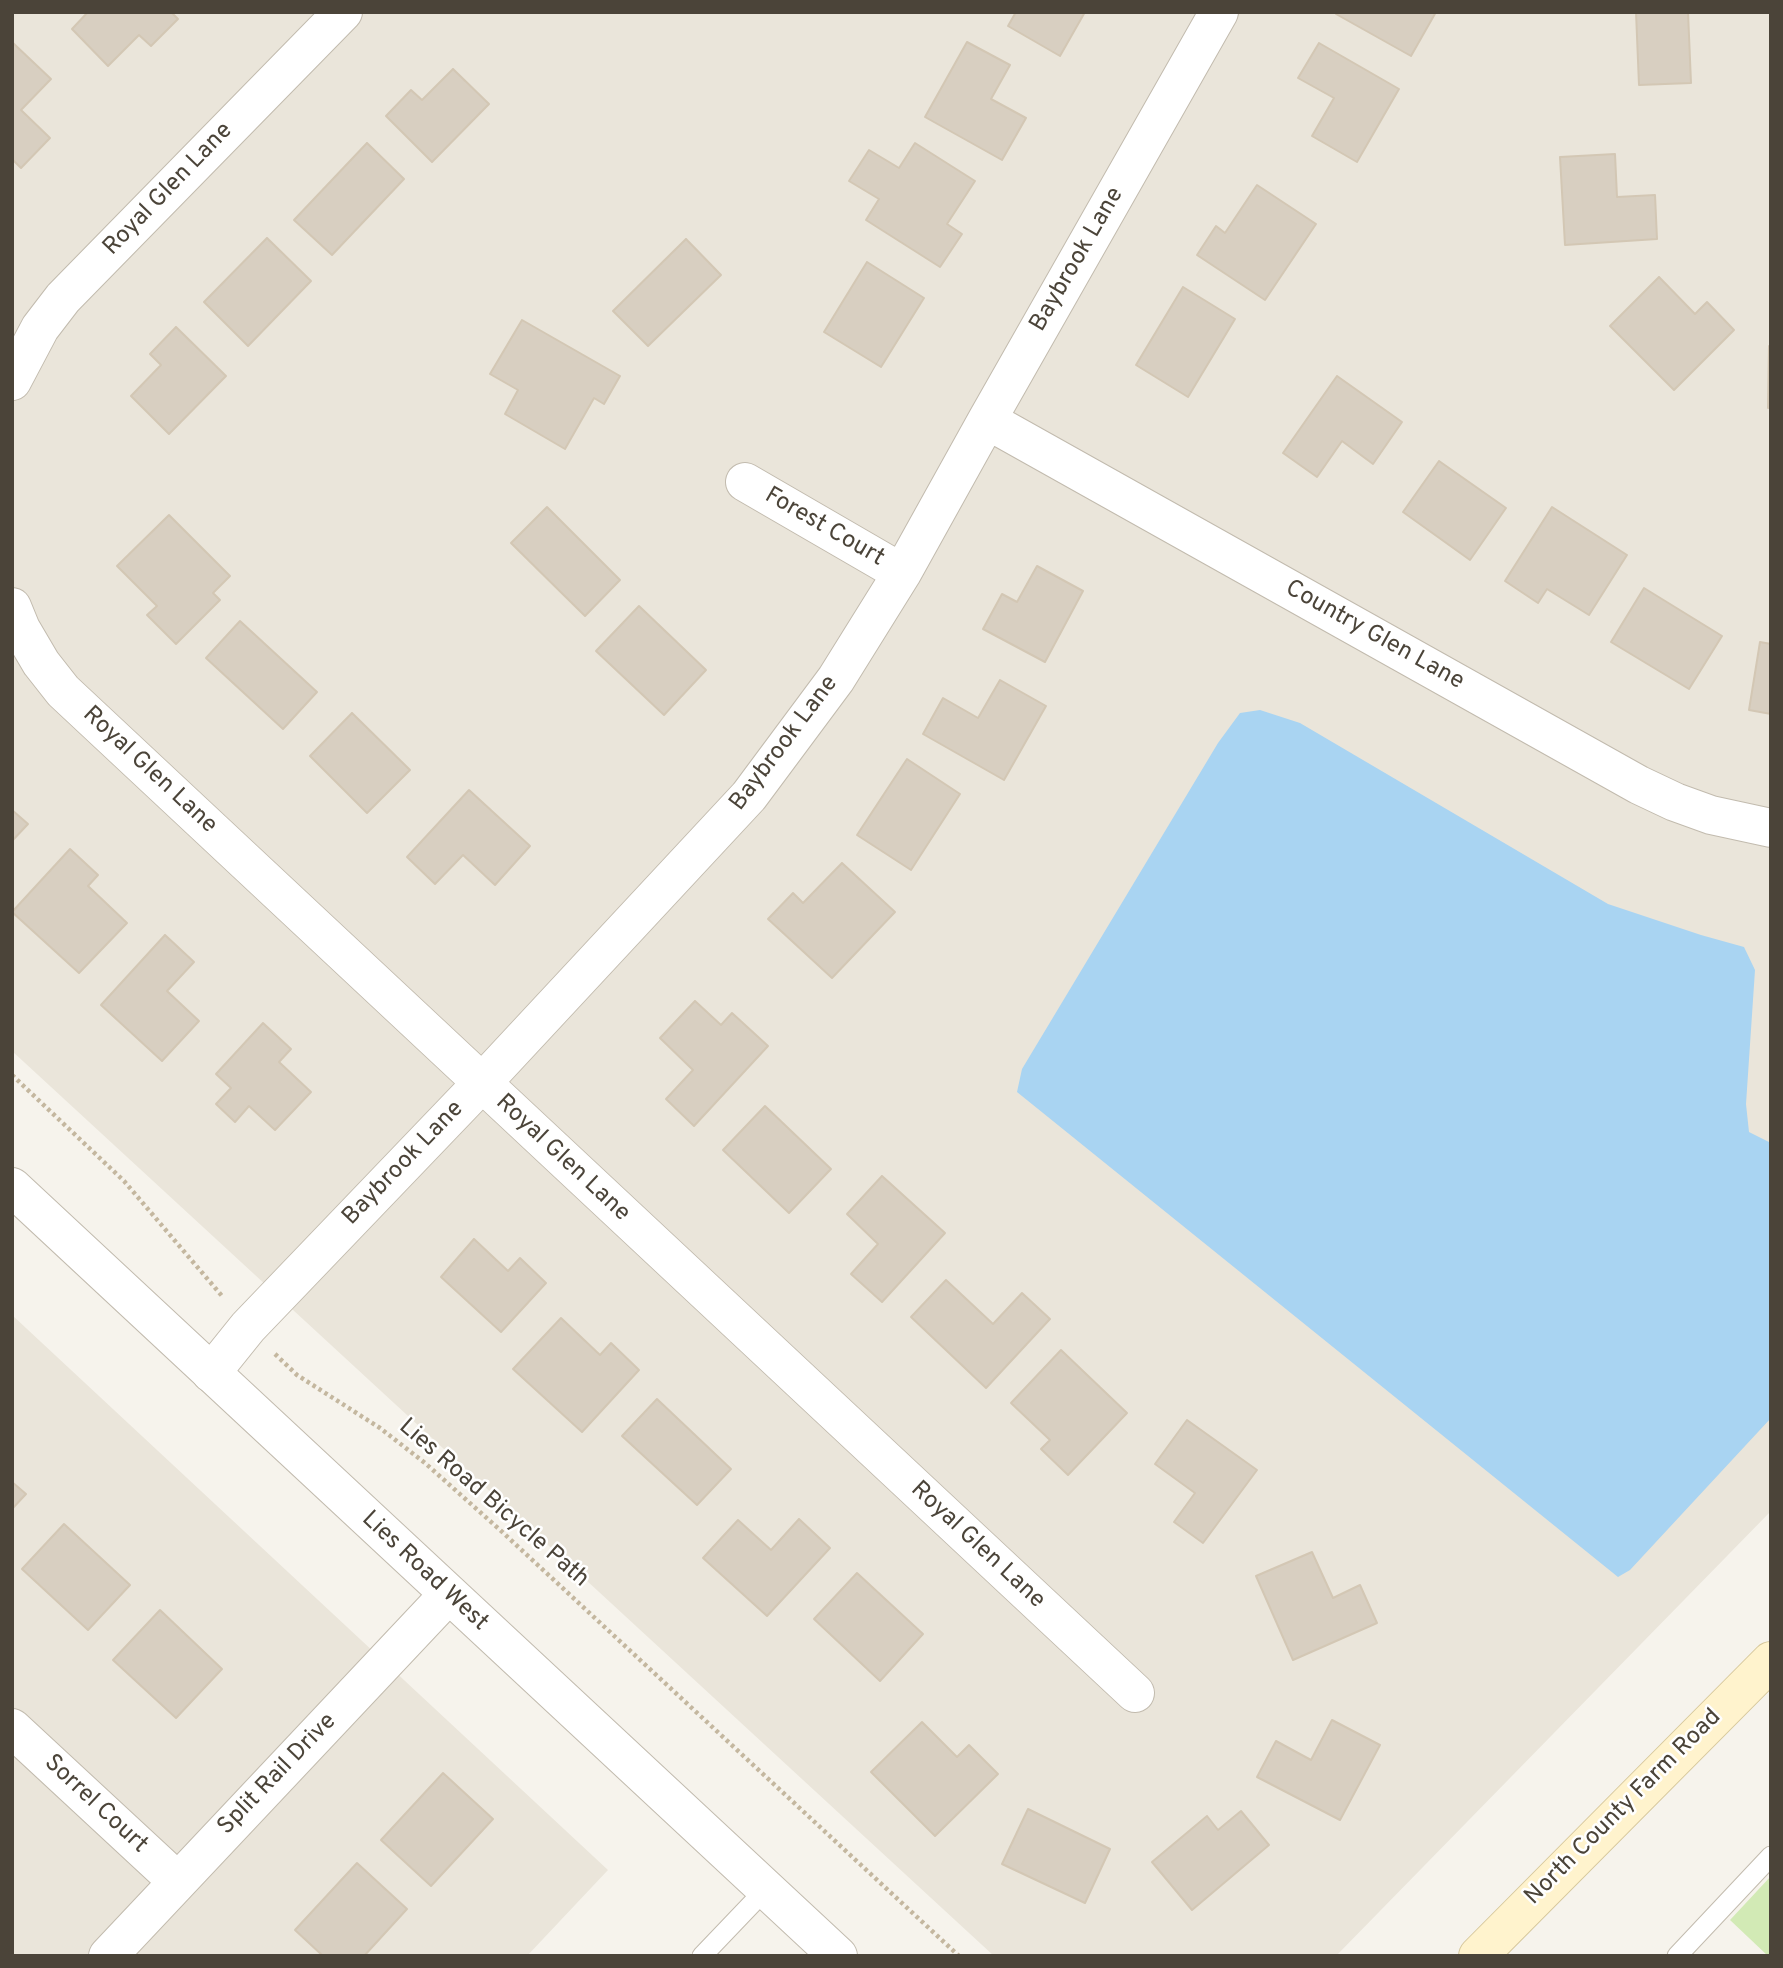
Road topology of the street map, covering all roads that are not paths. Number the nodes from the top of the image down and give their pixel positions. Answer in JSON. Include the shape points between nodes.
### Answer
{"nodes":[{"id":1,"x":343,"y":12,"type":"edge"},
{"id":2,"x":1219,"y":12,"type":"edge"},
{"id":3,"x":12,"y":381,"type":"edge"},
{"id":4,"x":987,"y":420,"type":"junction"},
{"id":5,"x":745,"y":482,"type":"dead end"},
{"id":6,"x":902,"y":573,"type":"junction"},
{"id":7,"x":12,"y":607,"type":"edge"},
{"id":8,"x":1771,"y":828,"type":"edge"},
{"id":9,"x":481,"y":1083,"type":"junction"},
{"id":10,"x":12,"y":1187,"type":"edge"},
{"id":11,"x":211,"y":1373,"type":"junction"},
{"id":12,"x":448,"y":1595,"type":"junction"},
{"id":13,"x":1771,"y":1661,"type":"edge"},
{"id":14,"x":1135,"y":1693,"type":"dead end"},
{"id":15,"x":12,"y":1728,"type":"edge"},
{"id":16,"x":1771,"y":1856,"type":"edge"},
{"id":17,"x":177,"y":1881,"type":"junction"},
{"id":18,"x":766,"y":1889,"type":"junction"},
{"id":19,"x":108,"y":1956,"type":"edge"},
{"id":20,"x":702,"y":1956,"type":"edge"},
{"id":21,"x":838,"y":1956,"type":"edge"},
{"id":22,"x":1478,"y":1956,"type":"edge"},
{"id":23,"x":1677,"y":1956,"type":"edge"}],
"edges":[{"from":1,"to":3,"type":"street","name":"Royal Glen Lane","via":[[63,298],[40,327]]},
{"from":2,"to":4,"type":"street","name":"Baybrook Lane"},
{"from":4,"to":6,"type":"street","name":"Baybrook Lane"},
{"from":4,"to":8,"type":"street","name":"Country Glen Lane","via":[[1639,785],[1712,815]]},
{"from":5,"to":6,"type":"street","name":"Forest Court"},
{"from":6,"to":9,"type":"street","name":"Baybrook Lane","via":[[836,679],[749,796]]},
{"from":7,"to":9,"type":"street","name":"Royal Glen Lane","via":[[41,663],[63,691]]},
{"from":9,"to":11,"type":"street","name":"Baybrook Lane","via":[[248,1327]]},
{"from":9,"to":14,"type":"street","name":"Royal Glen Lane"},
{"from":10,"to":11,"type":"street","name":"Lies Road West"},
{"from":11,"to":12,"type":"street","name":"Lies Road West"},
{"from":12,"to":17,"type":"street","name":"Split Rail Drive"},
{"from":12,"to":18,"type":"street","name":"Lies Road West"},
{"from":13,"to":22,"type":"main road","name":"North County Farm Road"},
{"from":15,"to":17,"type":"street","name":"Sorrel Court"},
{"from":16,"to":23,"type":"lane"},
{"from":17,"to":19,"type":"street","name":"Split Rail Drive"},
{"from":18,"to":20,"type":"lane"},
{"from":18,"to":21,"type":"street","name":"Lies Road West"}]}
